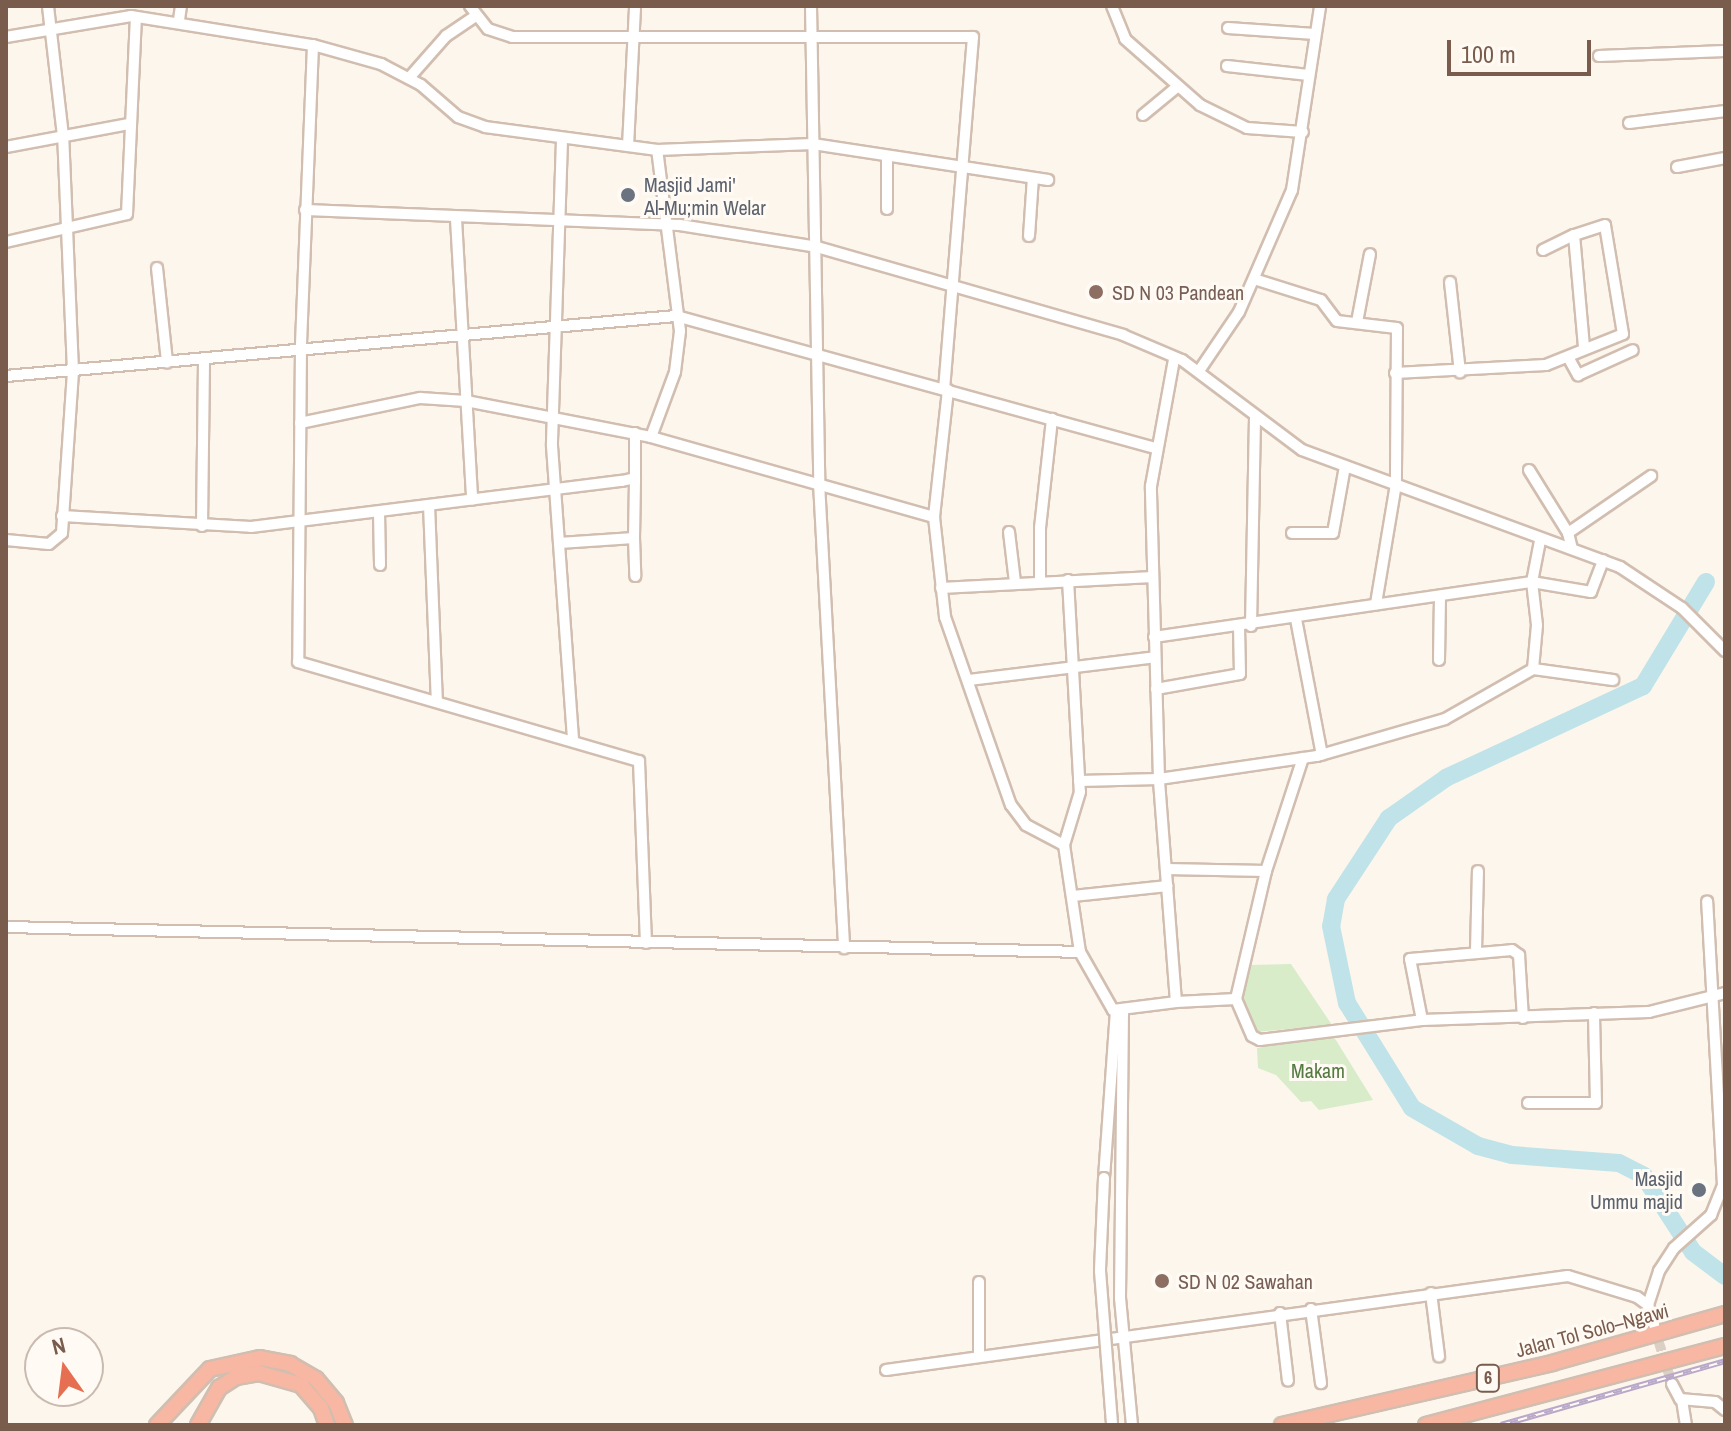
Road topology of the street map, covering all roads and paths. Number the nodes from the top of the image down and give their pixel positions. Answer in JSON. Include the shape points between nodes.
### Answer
{"nodes":[{"id":1,"x":48,"y":6,"type":"edge"},
{"id":2,"x":181,"y":6,"type":"edge"},
{"id":3,"x":635,"y":6,"type":"edge"},
{"id":4,"x":811,"y":6,"type":"edge"},
{"id":5,"x":1112,"y":6,"type":"edge"},
{"id":6,"x":1320,"y":6,"type":"edge"},
{"id":7,"x":472,"y":11,"type":"edge"},
{"id":8,"x":136,"y":17,"type":"junction"},
{"id":9,"x":179,"y":20,"type":"junction"},
{"id":10,"x":54,"y":28,"type":"junction"},
{"id":11,"x":1228,"y":28,"type":"dead end"},
{"id":12,"x":812,"y":34,"type":"junction"},
{"id":13,"x":1315,"y":34,"type":"junction"},
{"id":14,"x":6,"y":37,"type":"edge"},
{"id":15,"x":634,"y":37,"type":"junction"},
{"id":16,"x":313,"y":45,"type":"junction"},
{"id":17,"x":1725,"y":51,"type":"edge"},
{"id":18,"x":1599,"y":56,"type":"dead end"},
{"id":19,"x":1227,"y":66,"type":"dead end"},
{"id":20,"x":1309,"y":75,"type":"junction"},
{"id":21,"x":409,"y":78,"type":"junction"},
{"id":22,"x":1178,"y":86,"type":"junction"},
{"id":23,"x":1725,"y":111,"type":"edge"},
{"id":24,"x":1143,"y":115,"type":"dead end"},
{"id":25,"x":1629,"y":123,"type":"dead end"},
{"id":26,"x":129,"y":124,"type":"junction"},
{"id":27,"x":1303,"y":132,"type":"junction"},
{"id":28,"x":63,"y":136,"type":"junction"},
{"id":29,"x":562,"y":140,"type":"junction"},
{"id":30,"x":813,"y":144,"type":"junction"},
{"id":31,"x":628,"y":146,"type":"junction"},
{"id":32,"x":6,"y":147,"type":"edge"},
{"id":33,"x":657,"y":150,"type":"junction"},
{"id":34,"x":887,"y":156,"type":"junction"},
{"id":35,"x":1725,"y":158,"type":"edge"},
{"id":36,"x":1677,"y":167,"type":"dead end"},
{"id":37,"x":961,"y":168,"type":"junction"},
{"id":38,"x":1033,"y":178,"type":"junction"},
{"id":39,"x":1048,"y":180,"type":"dead end"},
{"id":40,"x":887,"y":209,"type":"dead end"},
{"id":41,"x":305,"y":210,"type":"junction"},
{"id":42,"x":456,"y":219,"type":"junction"},
{"id":43,"x":559,"y":219,"type":"junction"},
{"id":44,"x":667,"y":223,"type":"junction"},
{"id":45,"x":63,"y":229,"type":"junction"},
{"id":46,"x":1574,"y":235,"type":"junction"},
{"id":47,"x":1029,"y":236,"type":"dead end"},
{"id":48,"x":6,"y":242,"type":"edge"},
{"id":49,"x":817,"y":247,"type":"junction"},
{"id":50,"x":1543,"y":250,"type":"dead end"},
{"id":51,"x":1370,"y":254,"type":"dead end"},
{"id":52,"x":157,"y":268,"type":"dead end"},
{"id":53,"x":1254,"y":279,"type":"junction"},
{"id":54,"x":1450,"y":282,"type":"dead end"},
{"id":55,"x":952,"y":285,"type":"junction"},
{"id":56,"x":676,"y":316,"type":"junction"},
{"id":57,"x":1357,"y":322,"type":"junction"},
{"id":58,"x":555,"y":326,"type":"junction"},
{"id":59,"x":462,"y":332,"type":"junction"},
{"id":60,"x":301,"y":347,"type":"junction"},
{"id":61,"x":1584,"y":347,"type":"junction"},
{"id":62,"x":1633,"y":350,"type":"dead end"},
{"id":63,"x":821,"y":355,"type":"junction"},
{"id":64,"x":1568,"y":357,"type":"junction"},
{"id":65,"x":204,"y":359,"type":"junction"},
{"id":66,"x":1174,"y":360,"type":"junction"},
{"id":67,"x":167,"y":362,"type":"junction"},
{"id":68,"x":73,"y":371,"type":"junction"},
{"id":69,"x":1199,"y":371,"type":"junction"},
{"id":70,"x":1460,"y":372,"type":"junction"},
{"id":71,"x":1395,"y":373,"type":"junction"},
{"id":72,"x":6,"y":376,"type":"edge"},
{"id":73,"x":946,"y":389,"type":"junction"},
{"id":74,"x":466,"y":401,"type":"junction"},
{"id":75,"x":554,"y":416,"type":"junction"},
{"id":76,"x":1255,"y":418,"type":"junction"},
{"id":77,"x":1052,"y":419,"type":"junction"},
{"id":78,"x":300,"y":423,"type":"junction"},
{"id":79,"x":635,"y":433,"type":"junction"},
{"id":80,"x":651,"y":437,"type":"junction"},
{"id":81,"x":1156,"y":448,"type":"junction"},
{"id":82,"x":1345,"y":466,"type":"junction"},
{"id":83,"x":1529,"y":470,"type":"dead end"},
{"id":84,"x":1651,"y":476,"type":"dead end"},
{"id":85,"x":635,"y":478,"type":"junction"},
{"id":86,"x":819,"y":483,"type":"junction"},
{"id":87,"x":1396,"y":484,"type":"junction"},
{"id":88,"x":555,"y":490,"type":"junction"},
{"id":89,"x":472,"y":500,"type":"junction"},
{"id":90,"x":429,"y":505,"type":"junction"},
{"id":91,"x":379,"y":512,"type":"junction"},
{"id":92,"x":62,"y":516,"type":"junction"},
{"id":93,"x":934,"y":517,"type":"junction"},
{"id":94,"x":296,"y":524,"type":"junction"},
{"id":95,"x":202,"y":526,"type":"junction"},
{"id":96,"x":1009,"y":532,"type":"dead end"},
{"id":97,"x":1292,"y":533,"type":"dead end"},
{"id":98,"x":1568,"y":533,"type":"junction"},
{"id":99,"x":634,"y":538,"type":"junction"},
{"id":100,"x":6,"y":540,"type":"edge"},
{"id":101,"x":1540,"y":541,"type":"junction"},
{"id":102,"x":559,"y":543,"type":"junction"},
{"id":103,"x":1572,"y":549,"type":"junction"},
{"id":104,"x":1603,"y":560,"type":"junction"},
{"id":105,"x":380,"y":565,"type":"dead end"},
{"id":106,"x":635,"y":576,"type":"dead end"},
{"id":107,"x":1153,"y":577,"type":"junction"},
{"id":108,"x":1068,"y":580,"type":"junction"},
{"id":109,"x":1040,"y":581,"type":"junction"},
{"id":110,"x":1015,"y":582,"type":"junction"},
{"id":111,"x":1532,"y":582,"type":"junction"},
{"id":112,"x":941,"y":588,"type":"junction"},
{"id":113,"x":1440,"y":596,"type":"junction"},
{"id":114,"x":1376,"y":604,"type":"junction"},
{"id":115,"x":1296,"y":619,"type":"junction"},
{"id":116,"x":1251,"y":626,"type":"junction"},
{"id":117,"x":1239,"y":628,"type":"junction"},
{"id":118,"x":1154,"y":637,"type":"junction"},
{"id":119,"x":1725,"y":651,"type":"edge"},
{"id":120,"x":1155,"y":657,"type":"junction"},
{"id":121,"x":1439,"y":660,"type":"dead end"},
{"id":122,"x":1071,"y":666,"type":"junction"},
{"id":123,"x":1533,"y":669,"type":"junction"},
{"id":124,"x":969,"y":680,"type":"junction"},
{"id":125,"x":1613,"y":680,"type":"dead end"},
{"id":126,"x":1156,"y":689,"type":"junction"},
{"id":127,"x":437,"y":700,"type":"junction"},
{"id":128,"x":573,"y":740,"type":"junction"},
{"id":129,"x":1322,"y":755,"type":"junction"},
{"id":130,"x":1303,"y":758,"type":"junction"},
{"id":131,"x":1159,"y":779,"type":"junction"},
{"id":132,"x":1079,"y":781,"type":"junction"},
{"id":133,"x":1064,"y":845,"type":"junction"},
{"id":134,"x":1166,"y":869,"type":"junction"},
{"id":135,"x":1266,"y":871,"type":"junction"},
{"id":136,"x":1478,"y":871,"type":"dead end"},
{"id":137,"x":1167,"y":886,"type":"junction"},
{"id":138,"x":1073,"y":896,"type":"junction"},
{"id":139,"x":1707,"y":901,"type":"dead end"},
{"id":140,"x":6,"y":927,"type":"edge"},
{"id":141,"x":646,"y":943,"type":"junction"},
{"id":142,"x":844,"y":948,"type":"junction"},
{"id":143,"x":1476,"y":951,"type":"junction"},
{"id":144,"x":1080,"y":952,"type":"junction"},
{"id":145,"x":1725,"y":993,"type":"edge"},
{"id":146,"x":1709,"y":997,"type":"junction"},
{"id":147,"x":1236,"y":999,"type":"junction"},
{"id":148,"x":1176,"y":1002,"type":"junction"},
{"id":149,"x":1120,"y":1011,"type":"junction"},
{"id":150,"x":1594,"y":1013,"type":"junction"},
{"id":151,"x":1523,"y":1018,"type":"junction"},
{"id":152,"x":1422,"y":1020,"type":"junction"},
{"id":153,"x":1528,"y":1103,"type":"dead end"},
{"id":154,"x":1722,"y":1114,"type":"edge"},
{"id":155,"x":1724,"y":1185,"type":"edge"},
{"id":156,"x":979,"y":1282,"type":"dead end"},
{"id":157,"x":1431,"y":1293,"type":"junction"},
{"id":158,"x":1648,"y":1305,"type":"junction"},
{"id":159,"x":1311,"y":1309,"type":"junction"},
{"id":160,"x":1280,"y":1313,"type":"junction"},
{"id":161,"x":1725,"y":1314,"type":"edge"},
{"id":162,"x":1654,"y":1325,"type":"tunnel mouth"},
{"id":163,"x":1122,"y":1334,"type":"junction"},
{"id":164,"x":1719,"y":1348,"type":"edge"},
{"id":165,"x":979,"y":1356,"type":"junction"},
{"id":166,"x":1439,"y":1356,"type":"dead end"},
{"id":167,"x":886,"y":1370,"type":"dead end"},
{"id":168,"x":1288,"y":1381,"type":"dead end"},
{"id":169,"x":1321,"y":1383,"type":"dead end"},
{"id":170,"x":1672,"y":1384,"type":"tunnel mouth"},
{"id":171,"x":1682,"y":1400,"type":"junction"},
{"id":172,"x":1725,"y":1410,"type":"edge"},
{"id":173,"x":157,"y":1425,"type":"edge"},
{"id":174,"x":198,"y":1425,"type":"edge"},
{"id":175,"x":327,"y":1425,"type":"edge"},
{"id":176,"x":345,"y":1425,"type":"edge"},
{"id":177,"x":1112,"y":1425,"type":"edge"},
{"id":178,"x":1132,"y":1425,"type":"edge"},
{"id":179,"x":1282,"y":1425,"type":"edge"},
{"id":180,"x":1426,"y":1425,"type":"edge"},
{"id":181,"x":1686,"y":1425,"type":"edge"}],
"edges":[{"from":1,"to":10,"type":"street"},
{"from":2,"to":9,"type":"street"},
{"from":3,"to":15,"type":"street"},
{"from":4,"to":12,"type":"street"},
{"from":5,"to":22,"type":"street","via":[[1125,39]]},
{"from":6,"to":13,"type":"street"},
{"from":7,"to":15,"type":"street","via":[[488,29],[512,37]]},
{"from":7,"to":21,"type":"street"},
{"from":8,"to":9,"type":"street"},
{"from":8,"to":10,"type":"street"},
{"from":8,"to":26,"type":"street"},
{"from":9,"to":16,"type":"street"},
{"from":10,"to":14,"type":"street"},
{"from":10,"to":28,"type":"street"},
{"from":11,"to":13,"type":"street"},
{"from":12,"to":15,"type":"street"},
{"from":12,"to":30,"type":"street"},
{"from":12,"to":37,"type":"street","via":[[974,37]]},
{"from":13,"to":20,"type":"street"},
{"from":15,"to":31,"type":"street"},
{"from":16,"to":21,"type":"street"},
{"from":16,"to":41,"type":"street"},
{"from":17,"to":18,"type":"street"},
{"from":19,"to":20,"type":"street"},
{"from":20,"to":27,"type":"street"},
{"from":21,"to":29,"type":"street","via":[[458,117]]},
{"from":22,"to":24,"type":"street"},
{"from":22,"to":27,"type":"street","via":[[1200,105],[1247,128]]},
{"from":23,"to":25,"type":"street"},
{"from":26,"to":28,"type":"street"},
{"from":26,"to":45,"type":"street","via":[[127,215]]},
{"from":27,"to":53,"type":"street","via":[[1292,190]]},
{"from":28,"to":32,"type":"street"},
{"from":28,"to":45,"type":"street"},
{"from":29,"to":31,"type":"street"},
{"from":29,"to":43,"type":"street"},
{"from":30,"to":33,"type":"street"},
{"from":30,"to":34,"type":"street"},
{"from":30,"to":49,"type":"street"},
{"from":31,"to":33,"type":"street"},
{"from":33,"to":44,"type":"street"},
{"from":34,"to":37,"type":"street"},
{"from":34,"to":40,"type":"street"},
{"from":35,"to":36,"type":"street"},
{"from":37,"to":38,"type":"street"},
{"from":37,"to":55,"type":"street"},
{"from":38,"to":39,"type":"street"},
{"from":38,"to":47,"type":"street"},
{"from":41,"to":42,"type":"street"},
{"from":41,"to":60,"type":"street"},
{"from":42,"to":43,"type":"street"},
{"from":42,"to":59,"type":"street"},
{"from":43,"to":44,"type":"street"},
{"from":43,"to":58,"type":"street"},
{"from":44,"to":49,"type":"street"},
{"from":44,"to":56,"type":"street"},
{"from":45,"to":48,"type":"street"},
{"from":45,"to":68,"type":"street"},
{"from":46,"to":50,"type":"street"},
{"from":46,"to":61,"type":"street"},
{"from":46,"to":61,"type":"street","via":[[1607,227],[1623,332]]},
{"from":49,"to":55,"type":"street"},
{"from":49,"to":63,"type":"street"},
{"from":51,"to":57,"type":"street"},
{"from":52,"to":67,"type":"street"},
{"from":53,"to":57,"type":"street","via":[[1321,300],[1337,321]]},
{"from":53,"to":69,"type":"street","via":[[1239,312]]},
{"from":54,"to":70,"type":"street"},
{"from":55,"to":66,"type":"street","via":[[1143,341],[1166,350]]},
{"from":55,"to":73,"type":"street"},
{"from":56,"to":58,"type":"street"},
{"from":56,"to":63,"type":"street"},
{"from":56,"to":80,"type":"street","via":[[680,331],[675,372]]},
{"from":57,"to":71,"type":"street","via":[[1397,327]]},
{"from":58,"to":59,"type":"street"},
{"from":58,"to":75,"type":"street"},
{"from":59,"to":60,"type":"street"},
{"from":59,"to":74,"type":"street"},
{"from":60,"to":65,"type":"street"},
{"from":60,"to":78,"type":"street"},
{"from":61,"to":64,"type":"street"},
{"from":62,"to":64,"type":"street","via":[[1578,375]]},
{"from":63,"to":73,"type":"street"},
{"from":63,"to":86,"type":"street"},
{"from":64,"to":70,"type":"street","via":[[1532,367]]},
{"from":65,"to":67,"type":"street"},
{"from":65,"to":95,"type":"street"},
{"from":66,"to":69,"type":"street"},
{"from":66,"to":81,"type":"street"},
{"from":67,"to":68,"type":"street"},
{"from":68,"to":72,"type":"street"},
{"from":68,"to":92,"type":"street"},
{"from":69,"to":76,"type":"street"},
{"from":70,"to":71,"type":"street"},
{"from":71,"to":87,"type":"street"},
{"from":73,"to":77,"type":"street"},
{"from":73,"to":93,"type":"street"},
{"from":74,"to":75,"type":"street"},
{"from":74,"to":78,"type":"street","via":[[420,398]]},
{"from":74,"to":89,"type":"street"},
{"from":75,"to":79,"type":"street"},
{"from":75,"to":88,"type":"street"},
{"from":76,"to":82,"type":"street","via":[[1302,450]]},
{"from":76,"to":116,"type":"street"},
{"from":77,"to":81,"type":"street"},
{"from":77,"to":109,"type":"street"},
{"from":78,"to":94,"type":"street"},
{"from":79,"to":80,"type":"street"},
{"from":79,"to":85,"type":"street"},
{"from":80,"to":86,"type":"street"},
{"from":81,"to":107,"type":"street"},
{"from":82,"to":87,"type":"street"},
{"from":82,"to":97,"type":"street","via":[[1333,533]]},
{"from":83,"to":98,"type":"street"},
{"from":84,"to":98,"type":"street"},
{"from":85,"to":88,"type":"street"},
{"from":85,"to":99,"type":"street"},
{"from":86,"to":93,"type":"street"},
{"from":86,"to":142,"type":"street"},
{"from":87,"to":101,"type":"street"},
{"from":87,"to":114,"type":"street"},
{"from":88,"to":89,"type":"street"},
{"from":88,"to":102,"type":"street"},
{"from":89,"to":90,"type":"street"},
{"from":90,"to":91,"type":"street"},
{"from":90,"to":127,"type":"street"},
{"from":91,"to":94,"type":"street"},
{"from":91,"to":105,"type":"street"},
{"from":92,"to":95,"type":"street"},
{"from":92,"to":100,"type":"street","via":[[56,543]]},
{"from":93,"to":112,"type":"street"},
{"from":94,"to":95,"type":"street"},
{"from":94,"to":127,"type":"street","via":[[299,664]]},
{"from":96,"to":110,"type":"street"},
{"from":98,"to":103,"type":"street"},
{"from":99,"to":102,"type":"street"},
{"from":99,"to":106,"type":"street"},
{"from":101,"to":103,"type":"street"},
{"from":101,"to":111,"type":"street"},
{"from":102,"to":128,"type":"street"},
{"from":103,"to":104,"type":"street"},
{"from":104,"to":111,"type":"street","via":[[1591,592]]},
{"from":104,"to":119,"type":"street","via":[[1682,608]]},
{"from":107,"to":108,"type":"street"},
{"from":107,"to":118,"type":"street"},
{"from":108,"to":109,"type":"street"},
{"from":108,"to":122,"type":"street"},
{"from":109,"to":110,"type":"street"},
{"from":110,"to":112,"type":"street"},
{"from":111,"to":113,"type":"street"},
{"from":111,"to":123,"type":"street","via":[[1537,625]]},
{"from":112,"to":124,"type":"street","via":[[951,641]]},
{"from":113,"to":114,"type":"street"},
{"from":113,"to":121,"type":"street"},
{"from":114,"to":115,"type":"street"},
{"from":115,"to":116,"type":"street"},
{"from":115,"to":129,"type":"street"},
{"from":116,"to":117,"type":"street"},
{"from":117,"to":118,"type":"street"},
{"from":117,"to":126,"type":"street","via":[[1240,674]]},
{"from":118,"to":120,"type":"street"},
{"from":120,"to":122,"type":"street"},
{"from":120,"to":126,"type":"street"},
{"from":122,"to":124,"type":"street"},
{"from":122,"to":132,"type":"street"},
{"from":123,"to":125,"type":"street"},
{"from":123,"to":129,"type":"street","via":[[1445,719]]},
{"from":124,"to":133,"type":"street","via":[[1011,805],[1026,825]]},
{"from":126,"to":131,"type":"street"},
{"from":127,"to":128,"type":"street"},
{"from":128,"to":141,"type":"street","via":[[643,766]]},
{"from":129,"to":130,"type":"street"},
{"from":130,"to":131,"type":"street"},
{"from":130,"to":135,"type":"street"},
{"from":131,"to":132,"type":"street"},
{"from":131,"to":134,"type":"street"},
{"from":132,"to":133,"type":"street","via":[[1079,801]]},
{"from":133,"to":138,"type":"street"},
{"from":134,"to":135,"type":"street"},
{"from":134,"to":137,"type":"street"},
{"from":135,"to":147,"type":"street"},
{"from":136,"to":143,"type":"street"},
{"from":137,"to":138,"type":"street"},
{"from":137,"to":148,"type":"street"},
{"from":138,"to":144,"type":"street"},
{"from":139,"to":146,"type":"street"},
{"from":140,"to":141,"type":"street"},
{"from":141,"to":142,"type":"street"},
{"from":142,"to":144,"type":"street"},
{"from":143,"to":151,"type":"street","via":[[1517,952]]},
{"from":143,"to":152,"type":"street","via":[[1410,959]]},
{"from":144,"to":149,"type":"street"},
{"from":145,"to":146,"type":"street"},
{"from":146,"to":150,"type":"street","via":[[1649,1012]]},
{"from":146,"to":154,"type":"street"},
{"from":147,"to":148,"type":"street"},
{"from":147,"to":152,"type":"street","via":[[1257,1040]]},
{"from":148,"to":149,"type":"street"},
{"from":149,"to":163,"type":"street"},
{"from":149,"to":177,"type":"street","bridge":true,"via":[[1100,1271]]},
{"from":150,"to":151,"type":"street"},
{"from":150,"to":153,"type":"street","via":[[1596,1103]]},
{"from":151,"to":152,"type":"street"},
{"from":154,"to":155,"type":"street"},
{"from":155,"to":158,"type":"street","via":[[1711,1215],[1674,1248],[1659,1271]]},
{"from":156,"to":165,"type":"street"},
{"from":157,"to":158,"type":"street","via":[[1568,1276]]},
{"from":157,"to":159,"type":"street"},
{"from":157,"to":166,"type":"street"},
{"from":158,"to":162,"type":"street"},
{"from":159,"to":160,"type":"street"},
{"from":159,"to":169,"type":"street"},
{"from":160,"to":163,"type":"street"},
{"from":160,"to":168,"type":"street"},
{"from":161,"to":179,"type":"highway","name":"Jalan Tol Solo–Ngawi","number":"6"},
{"from":163,"to":165,"type":"street"},
{"from":163,"to":178,"type":"street"},
{"from":164,"to":180,"type":"highway","number":"6"},
{"from":165,"to":167,"type":"street"},
{"from":170,"to":171,"type":"street"},
{"from":171,"to":172,"type":"street","via":[[1715,1402]]},
{"from":171,"to":181,"type":"street"},
{"from":173,"to":176,"type":"highway","via":[[210,1369],[260,1358],[290,1364],[316,1379],[336,1403]]},
{"from":174,"to":175,"type":"highway","via":[[219,1388],[236,1377],[259,1373],[301,1385],[321,1408]]}]}
